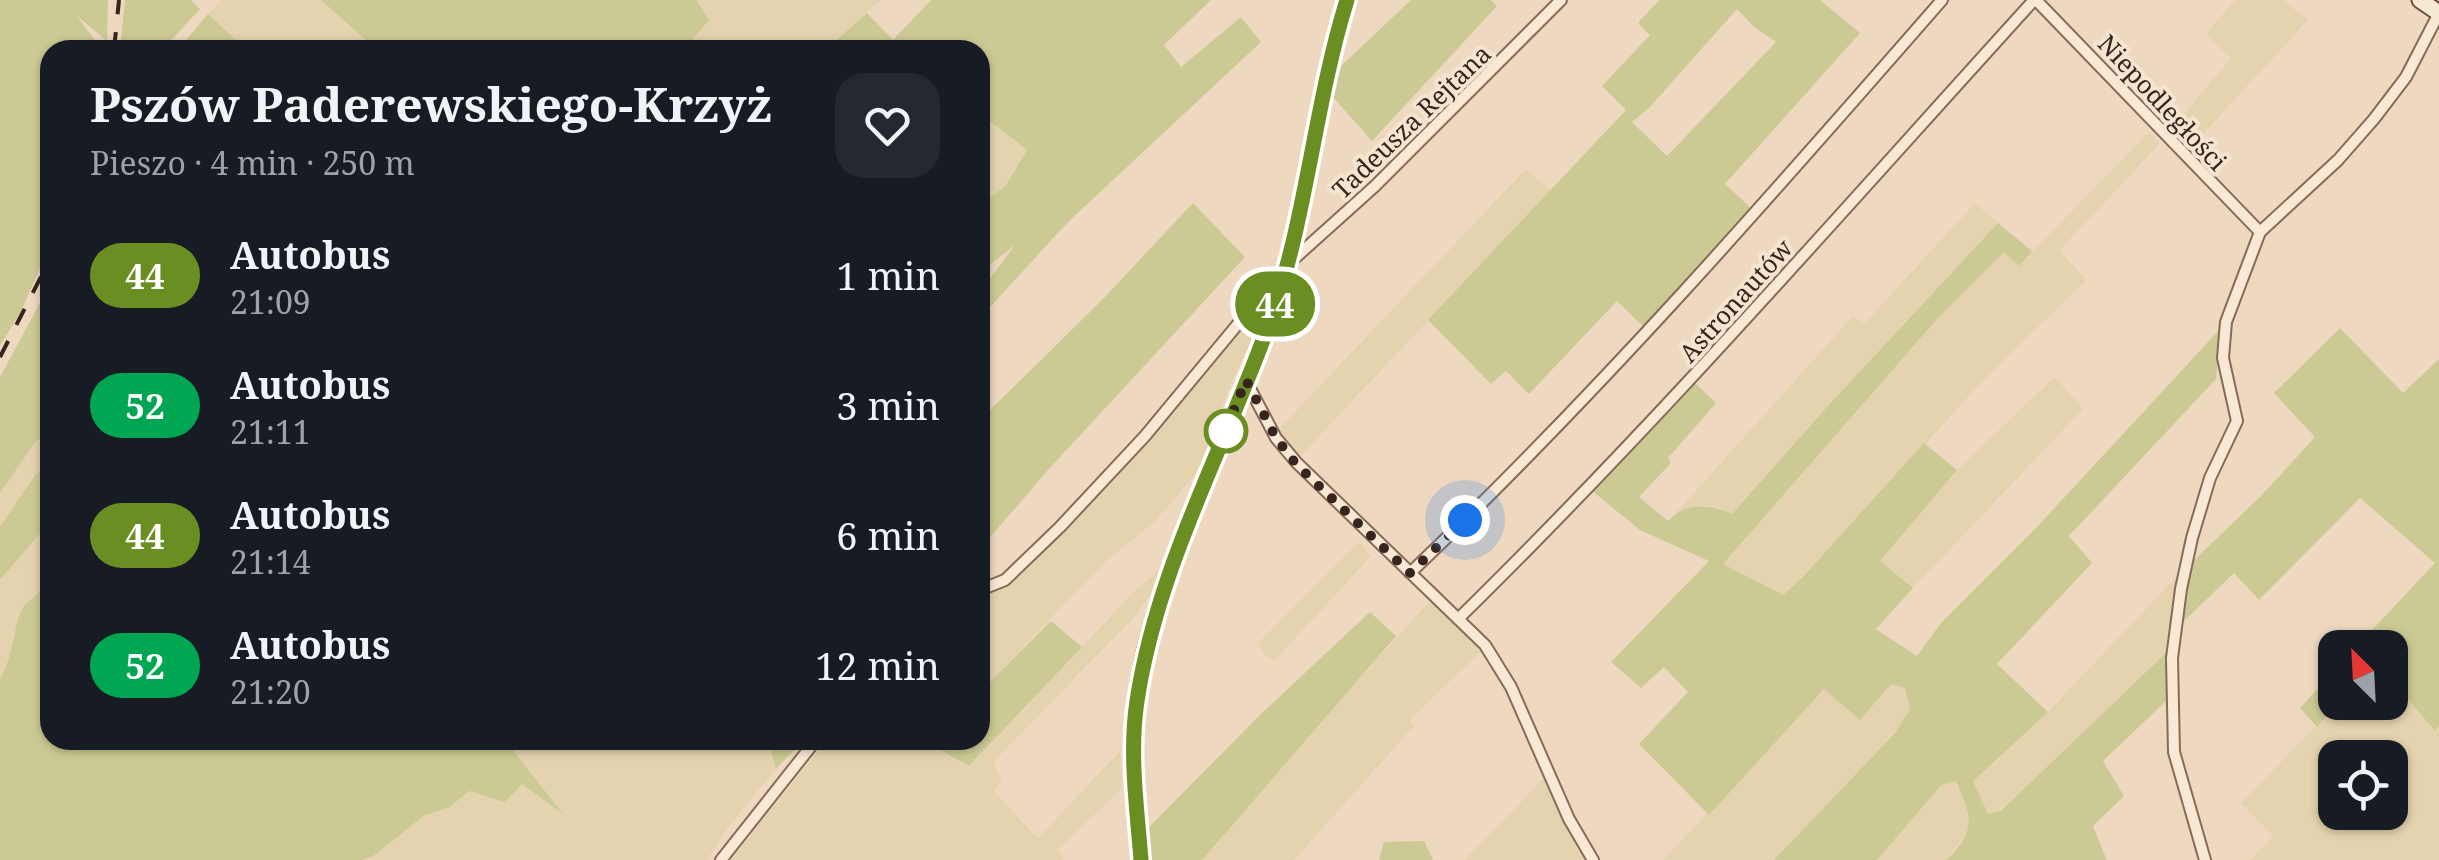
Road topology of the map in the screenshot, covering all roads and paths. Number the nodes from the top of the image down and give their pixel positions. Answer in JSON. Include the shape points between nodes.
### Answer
{"nodes":[{"id":1,"x":1346,"y":0,"type":"edge"},
{"id":2,"x":1561,"y":0,"type":"edge"},
{"id":3,"x":1942,"y":0,"type":"edge"},
{"id":4,"x":2035,"y":0,"type":"edge"},
{"id":5,"x":2420,"y":0,"type":"edge"},
{"id":6,"x":2439,"y":13,"type":"edge"},
{"id":7,"x":2260,"y":232,"type":"junction"},
{"id":8,"x":1286,"y":266,"type":"junction"},
{"id":9,"x":1246,"y":380,"type":"junction"},
{"id":10,"x":1410,"y":573,"type":"junction"},
{"id":11,"x":990,"y":586,"type":"edge"},
{"id":12,"x":1458,"y":619,"type":"junction"},
{"id":13,"x":808,"y":750,"type":"edge"},
{"id":14,"x":721,"y":860,"type":"edge"},
{"id":15,"x":1141,"y":860,"type":"edge"},
{"id":16,"x":1594,"y":860,"type":"edge"},
{"id":17,"x":2205,"y":860,"type":"edge"}],
"edges":[{"from":1,"to":8,"type":"street"},
{"from":2,"to":8,"type":"street","name":"Tadeusza Rejtana"},
{"from":3,"to":10,"type":"street","via":[[1700,276]]},
{"from":4,"to":7,"type":"street","name":"Niepodległości"},
{"from":4,"to":12,"type":"street","name":"Astronautów","via":[[1691,380]]},
{"from":5,"to":6,"type":"street"},
{"from":6,"to":7,"type":"street","via":[[2406,77],[2374,119]]},
{"from":7,"to":17,"type":"street","via":[[2226,322],[2223,358],[2237,421],[2192,538],[2172,658],[2174,752]]},
{"from":8,"to":9,"type":"street"},
{"from":8,"to":11,"type":"street","name":"Tadeusza Rejtana","via":[[1109,476],[1004,580]]},
{"from":9,"to":10,"type":"street","via":[[1296,464]]},
{"from":9,"to":15,"type":"street","via":[[1146,648],[1134,764]]},
{"from":10,"to":12,"type":"street"},
{"from":12,"to":16,"type":"street","via":[[1485,645],[1511,686]]},
{"from":13,"to":14,"type":"street"}]}
